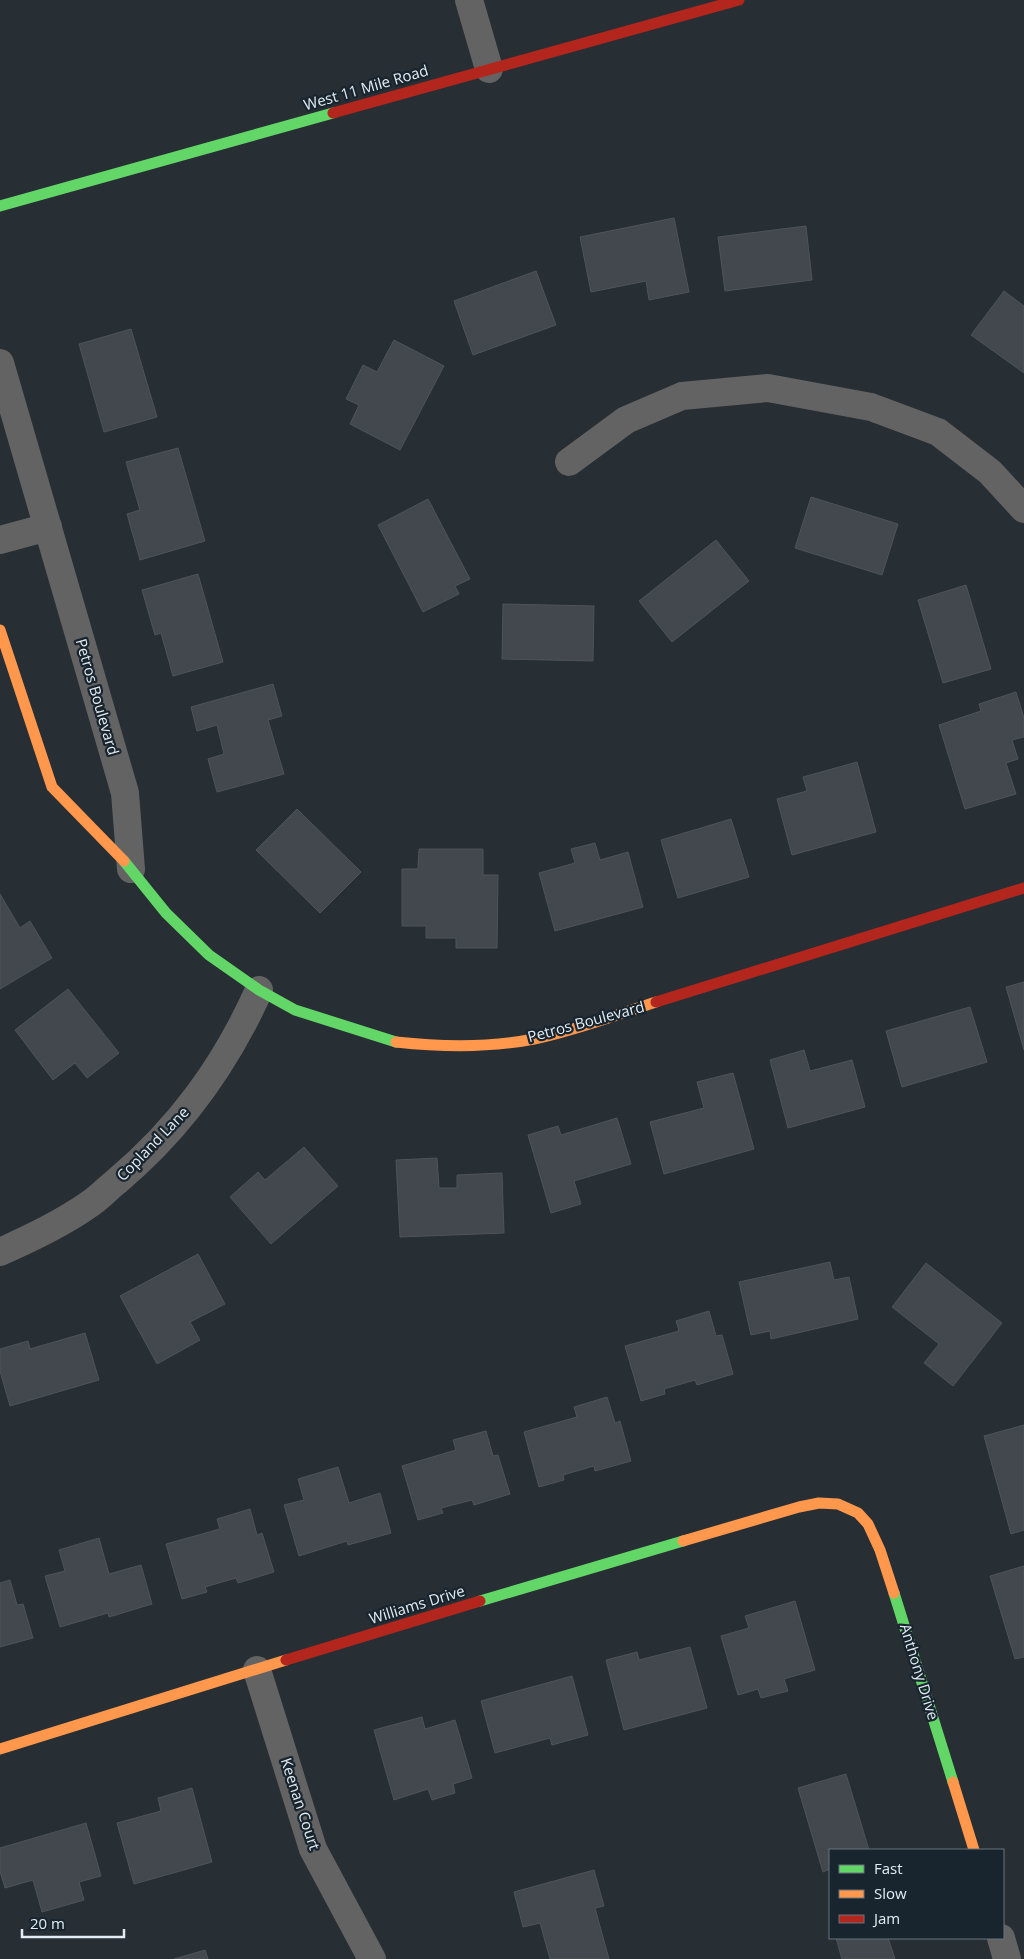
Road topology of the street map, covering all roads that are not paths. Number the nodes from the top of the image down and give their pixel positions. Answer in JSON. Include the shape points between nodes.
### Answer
{"nodes":[{"id":1,"x":469,"y":0,"type":"edge"},
{"id":2,"x":739,"y":0,"type":"edge"},
{"id":3,"x":489,"y":69,"type":"junction"},
{"id":4,"x":0,"y":206,"type":"edge"},
{"id":5,"x":0,"y":363,"type":"edge"},
{"id":6,"x":569,"y":462,"type":"dead end"},
{"id":7,"x":1024,"y":509,"type":"edge"},
{"id":8,"x":48,"y":527,"type":"junction"},
{"id":9,"x":0,"y":540,"type":"edge"},
{"id":10,"x":0,"y":630,"type":"edge"},
{"id":11,"x":131,"y":869,"type":"junction"},
{"id":12,"x":1024,"y":888,"type":"edge"},
{"id":13,"x":258,"y":990,"type":"junction"},
{"id":14,"x":0,"y":1252,"type":"edge"},
{"id":15,"x":845,"y":1506,"type":"joint"},
{"id":16,"x":257,"y":1670,"type":"junction"},
{"id":17,"x":0,"y":1749,"type":"edge"},
{"id":18,"x":974,"y":1849,"type":"edge"},
{"id":19,"x":1000,"y":1939,"type":"edge"},
{"id":20,"x":372,"y":1959,"type":"edge"},
{"id":21,"x":1007,"y":1959,"type":"edge"}],
"edges":[{"from":1,"to":3,"type":"street"},
{"from":2,"to":3,"type":"street","name":"West 11 Mile Road"},
{"from":3,"to":4,"type":"street","name":"West 11 Mile Road"},
{"from":5,"to":8,"type":"street","name":"Petros Boulevard"},
{"from":6,"to":7,"type":"street","via":[[626,420],[682,396],[768,388],[871,407],[938,432],[990,472]]},
{"from":8,"to":9,"type":"street"},
{"from":8,"to":11,"type":"street","name":"Petros Boulevard","via":[[125,793]]},
{"from":10,"to":11,"type":"street","name":"Petros Boulevard","via":[[52,787]]},
{"from":11,"to":13,"type":"street","name":"Petros Boulevard","via":[[166,913],[203,949]]},
{"from":12,"to":13,"type":"street","name":"Petros Boulevard","via":[[608,1018],[534,1038],[432,1046],[394,1042],[295,1010]]},
{"from":13,"to":14,"type":"street","name":"Copland Lane","via":[[242,1028],[217,1070],[182,1118],[137,1164],[91,1203]]},
{"from":15,"to":16,"type":"street","name":"Williams Drive","via":[[829,1502],[813,1504]]},
{"from":15,"to":18,"type":"street","name":"Anthony Drive","via":[[860,1515],[870,1527],[883,1561]]},
{"from":16,"to":17,"type":"street","name":"Williams Drive"},
{"from":16,"to":20,"type":"street","name":"Keenan Court","via":[[314,1849]]},
{"from":19,"to":21,"type":"street"}]}
